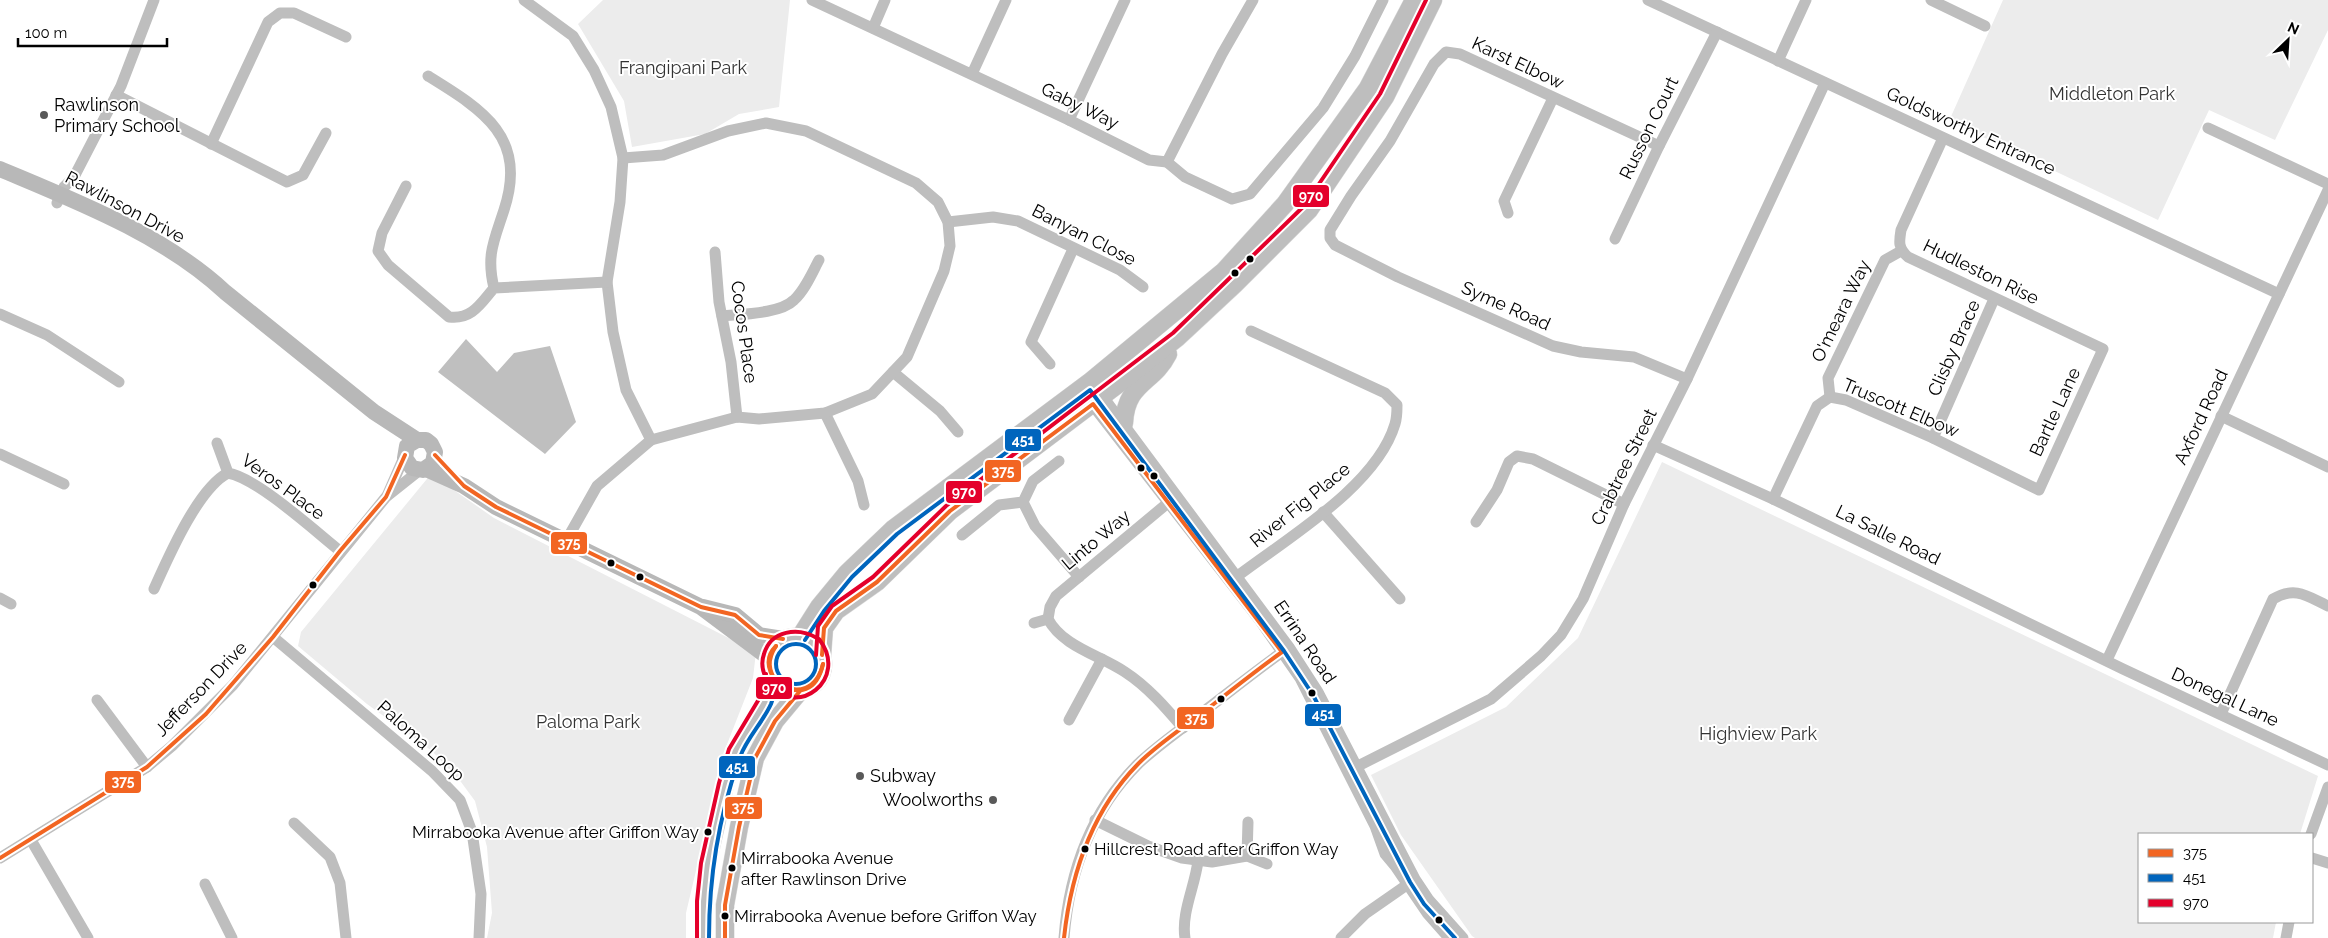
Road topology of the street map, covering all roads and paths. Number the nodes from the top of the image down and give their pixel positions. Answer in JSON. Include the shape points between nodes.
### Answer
{"nodes":[{"id":1,"x":154,"y":0,"type":"edge"},
{"id":2,"x":524,"y":0,"type":"edge"},
{"id":3,"x":812,"y":0,"type":"edge"},
{"id":4,"x":885,"y":0,"type":"edge"},
{"id":5,"x":1006,"y":0,"type":"edge"},
{"id":6,"x":1125,"y":0,"type":"edge"},
{"id":7,"x":1253,"y":0,"type":"edge"},
{"id":8,"x":1383,"y":0,"type":"edge"},
{"id":9,"x":1414,"y":0,"type":"edge"},
{"id":10,"x":1433,"y":0,"type":"edge"},
{"id":11,"x":1648,"y":0,"type":"edge"},
{"id":12,"x":1806,"y":0,"type":"edge"},
{"id":13,"x":1931,"y":0,"type":"edge"},
{"id":14,"x":1985,"y":26,"type":"dead end"},
{"id":15,"x":873,"y":28,"type":"junction"},
{"id":16,"x":1717,"y":32,"type":"junction"},
{"id":17,"x":346,"y":38,"type":"dead end"},
{"id":18,"x":1778,"y":61,"type":"junction"},
{"id":19,"x":972,"y":74,"type":"junction"},
{"id":20,"x":428,"y":76,"type":"dead end"},
{"id":21,"x":1825,"y":83,"type":"junction"},
{"id":22,"x":116,"y":96,"type":"junction"},
{"id":23,"x":1553,"y":98,"type":"junction"},
{"id":24,"x":1069,"y":120,"type":"junction"},
{"id":25,"x":2208,"y":128,"type":"dead end"},
{"id":26,"x":326,"y":133,"type":"dead end"},
{"id":27,"x":1943,"y":138,"type":"junction"},
{"id":28,"x":211,"y":144,"type":"junction"},
{"id":29,"x":1659,"y":146,"type":"junction"},
{"id":30,"x":623,"y":158,"type":"junction"},
{"id":31,"x":1167,"y":162,"type":"junction"},
{"id":32,"x":0,"y":169,"type":"edge"},
{"id":33,"x":0,"y":179,"type":"edge"},
{"id":34,"x":2328,"y":184,"type":"edge"},
{"id":35,"x":406,"y":186,"type":"dead end"},
{"id":36,"x":2328,"y":190,"type":"edge"},
{"id":37,"x":63,"y":201,"type":"junction"},
{"id":38,"x":1508,"y":213,"type":"dead end"},
{"id":39,"x":948,"y":222,"type":"junction"},
{"id":40,"x":1330,"y":230,"type":"joint"},
{"id":41,"x":1615,"y":240,"type":"dead end"},
{"id":42,"x":1073,"y":249,"type":"junction"},
{"id":43,"x":1901,"y":251,"type":"junction"},
{"id":44,"x":715,"y":252,"type":"dead end"},
{"id":45,"x":819,"y":260,"type":"dead end"},
{"id":46,"x":607,"y":282,"type":"junction"},
{"id":47,"x":1143,"y":286,"type":"dead end"},
{"id":48,"x":494,"y":288,"type":"junction"},
{"id":49,"x":2279,"y":294,"type":"junction"},
{"id":50,"x":1994,"y":299,"type":"junction"},
{"id":51,"x":0,"y":314,"type":"edge"},
{"id":52,"x":722,"y":316,"type":"junction"},
{"id":53,"x":1251,"y":330,"type":"dead end"},
{"id":54,"x":1177,"y":338,"type":"junction"},
{"id":55,"x":2103,"y":349,"type":"joint"},
{"id":56,"x":1050,"y":364,"type":"dead end"},
{"id":57,"x":893,"y":372,"type":"junction"},
{"id":58,"x":1687,"y":379,"type":"junction"},
{"id":59,"x":119,"y":382,"type":"dead end"},
{"id":60,"x":1086,"y":385,"type":"junction"},
{"id":61,"x":1830,"y":397,"type":"junction"},
{"id":62,"x":1098,"y":400,"type":"junction"},
{"id":63,"x":374,"y":412,"type":"junction"},
{"id":64,"x":825,"y":413,"type":"junction"},
{"id":65,"x":2221,"y":416,"type":"junction"},
{"id":66,"x":737,"y":417,"type":"junction"},
{"id":67,"x":1124,"y":424,"type":"junction"},
{"id":68,"x":958,"y":432,"type":"dead end"},
{"id":69,"x":1933,"y":438,"type":"junction"},
{"id":70,"x":417,"y":440,"type":"junction"},
{"id":71,"x":651,"y":440,"type":"junction"},
{"id":72,"x":217,"y":443,"type":"dead end"},
{"id":73,"x":1653,"y":445,"type":"junction"},
{"id":74,"x":0,"y":454,"type":"edge"},
{"id":75,"x":405,"y":454,"type":"junction"},
{"id":76,"x":435,"y":455,"type":"junction"},
{"id":77,"x":1059,"y":461,"type":"dead end"},
{"id":78,"x":2328,"y":467,"type":"edge"},
{"id":79,"x":423,"y":470,"type":"junction"},
{"id":80,"x":228,"y":472,"type":"junction"},
{"id":81,"x":64,"y":484,"type":"dead end"},
{"id":82,"x":464,"y":486,"type":"junction"},
{"id":83,"x":2039,"y":490,"type":"joint"},
{"id":84,"x":386,"y":497,"type":"junction"},
{"id":85,"x":1173,"y":499,"type":"junction"},
{"id":86,"x":1773,"y":499,"type":"junction"},
{"id":87,"x":1023,"y":502,"type":"junction"},
{"id":88,"x":1624,"y":504,"type":"junction"},
{"id":89,"x":864,"y":505,"type":"dead end"},
{"id":90,"x":1323,"y":512,"type":"junction"},
{"id":91,"x":1476,"y":522,"type":"dead end"},
{"id":92,"x":962,"y":535,"type":"dead end"},
{"id":93,"x":566,"y":541,"type":"junction"},
{"id":94,"x":340,"y":551,"type":"junction"},
{"id":95,"x":1079,"y":578,"type":"junction"},
{"id":96,"x":1234,"y":579,"type":"junction"},
{"id":97,"x":154,"y":589,"type":"dead end"},
{"id":98,"x":0,"y":598,"type":"edge"},
{"id":99,"x":1400,"y":599,"type":"dead end"},
{"id":100,"x":11,"y":604,"type":"dead end"},
{"id":101,"x":2328,"y":606,"type":"edge"},
{"id":102,"x":701,"y":607,"type":"junction"},
{"id":103,"x":1048,"y":618,"type":"junction"},
{"id":104,"x":1034,"y":623,"type":"dead end"},
{"id":105,"x":273,"y":637,"type":"junction"},
{"id":106,"x":792,"y":638,"type":"junction"},
{"id":107,"x":1286,"y":650,"type":"junction"},
{"id":108,"x":822,"y":655,"type":"junction"},
{"id":109,"x":1102,"y":660,"type":"junction"},
{"id":110,"x":2106,"y":660,"type":"junction"},
{"id":111,"x":770,"y":667,"type":"junction"},
{"id":112,"x":800,"y":691,"type":"junction"},
{"id":113,"x":97,"y":700,"type":"dead end"},
{"id":114,"x":2221,"y":714,"type":"junction"},
{"id":115,"x":1068,"y":720,"type":"dead end"},
{"id":116,"x":1183,"y":728,"type":"junction"},
{"id":117,"x":2328,"y":765,"type":"edge"},
{"id":118,"x":147,"y":767,"type":"junction"},
{"id":119,"x":1352,"y":770,"type":"junction"},
{"id":120,"x":2328,"y":787,"type":"edge"},
{"id":121,"x":1095,"y":820,"type":"junction"},
{"id":122,"x":1248,"y":822,"type":"dead end"},
{"id":123,"x":294,"y":823,"type":"dead end"},
{"id":124,"x":2312,"y":833,"type":"edge"},
{"id":125,"x":31,"y":840,"type":"junction"},
{"id":126,"x":1246,"y":856,"type":"junction"},
{"id":127,"x":0,"y":858,"type":"edge"},
{"id":128,"x":2313,"y":858,"type":"edge"},
{"id":129,"x":1198,"y":861,"type":"junction"},
{"id":130,"x":2328,"y":862,"type":"edge"},
{"id":131,"x":1267,"y":864,"type":"dead end"},
{"id":132,"x":1411,"y":882,"type":"junction"},
{"id":133,"x":205,"y":884,"type":"dead end"},
{"id":134,"x":2289,"y":923,"type":"edge"},
{"id":135,"x":88,"y":938,"type":"edge"},
{"id":136,"x":232,"y":938,"type":"edge"},
{"id":137,"x":346,"y":938,"type":"edge"},
{"id":138,"x":479,"y":938,"type":"edge"},
{"id":139,"x":703,"y":938,"type":"edge"},
{"id":140,"x":724,"y":938,"type":"edge"},
{"id":141,"x":1064,"y":938,"type":"edge"},
{"id":142,"x":1185,"y":938,"type":"edge"},
{"id":143,"x":1341,"y":938,"type":"edge"},
{"id":144,"x":1450,"y":938,"type":"edge"},
{"id":145,"x":1463,"y":938,"type":"edge"},
{"id":146,"x":2286,"y":938,"type":"edge"}],
"edges":[{"from":1,"to":22,"type":"street"},
{"from":2,"to":30,"type":"street","via":[[572,36],[590,63],[611,107]]},
{"from":3,"to":15,"type":"street","name":"Gaby Way"},
{"from":4,"to":15,"type":"street"},
{"from":5,"to":19,"type":"street"},
{"from":6,"to":24,"type":"street"},
{"from":7,"to":31,"type":"street"},
{"from":8,"to":31,"type":"street","via":[[1355,56],[1323,108],[1250,194],[1232,199],[1185,177]]},
{"from":9,"to":60,"type":"main road","via":[[1368,88],[1285,204],[1224,271]]},
{"from":10,"to":54,"type":"main road","via":[[1385,97],[1309,210]]},
{"from":11,"to":16,"type":"street","name":"Goldsworthy Entrance"},
{"from":12,"to":18,"type":"street"},
{"from":13,"to":14,"type":"street"},
{"from":15,"to":19,"type":"street","name":"Gaby Way"},
{"from":16,"to":18,"type":"street","name":"Goldsworthy Entrance"},
{"from":16,"to":29,"type":"street","name":"Russon Court"},
{"from":17,"to":28,"type":"street","via":[[294,13],[280,13],[268,22]]},
{"from":18,"to":21,"type":"street","name":"Goldsworthy Entrance"},
{"from":19,"to":24,"type":"street","name":"Gaby Way"},
{"from":20,"to":48,"type":"street","via":[[476,107],[494,125],[506,147],[510,182],[489,260]]},
{"from":21,"to":27,"type":"street","name":"Goldsworthy Entrance"},
{"from":21,"to":58,"type":"street","name":"Crabtree Street"},
{"from":22,"to":28,"type":"street"},
{"from":22,"to":37,"type":"street","via":[[74,177],[64,187]]},
{"from":23,"to":29,"type":"street","name":"Karst Elbow"},
{"from":23,"to":38,"type":"street","via":[[1504,201]]},
{"from":23,"to":40,"type":"street","name":"Karst Elbow","via":[[1460,54],[1446,52],[1434,64],[1393,137]]},
{"from":24,"to":31,"type":"street","name":"Gaby Way","via":[[1149,160]]},
{"from":25,"to":34,"type":"street"},
{"from":26,"to":28,"type":"street","via":[[303,175],[287,182]]},
{"from":27,"to":43,"type":"street","name":"Hudleston Rise","via":[[1901,230]]},
{"from":27,"to":49,"type":"street","name":"Goldsworthy Entrance"},
{"from":29,"to":41,"type":"street","name":"Russon Court"},
{"from":30,"to":39,"type":"street","via":[[663,155],[743,126],[783,125],[806,131],[916,183],[938,202]]},
{"from":30,"to":46,"type":"street","via":[[620,202]]},
{"from":32,"to":37,"type":"street","name":"Rawlinson Drive"},
{"from":33,"to":37,"type":"street","name":"Rawlinson Drive"},
{"from":35,"to":48,"type":"street","via":[[378,244],[378,251],[388,265],[449,317],[470,315]]},
{"from":36,"to":49,"type":"street","name":"Axford Road"},
{"from":37,"to":63,"type":"street","name":"Rawlinson Drive","via":[[198,280],[225,292]]},
{"from":39,"to":42,"type":"street","name":"Banyan Close","via":[[993,217],[1018,221]]},
{"from":39,"to":57,"type":"street","via":[[950,246],[944,272],[907,357]]},
{"from":40,"to":58,"type":"street","name":"Syme Road","via":[[1330,238],[1335,245],[1398,277],[1553,346],[1634,357]]},
{"from":42,"to":47,"type":"street","name":"Banyan Close","via":[[1120,270]]},
{"from":42,"to":56,"type":"street","via":[[1031,342]]},
{"from":43,"to":50,"type":"street","name":"Hudleston Rise"},
{"from":43,"to":61,"type":"street","name":"O'meara Way","via":[[1885,260],[1828,378]]},
{"from":44,"to":52,"type":"street","name":"Cocos Place"},
{"from":45,"to":52,"type":"street","via":[[802,290],[790,303],[777,309]]},
{"from":46,"to":48,"type":"street"},
{"from":46,"to":71,"type":"street","via":[[613,332],[626,390]]},
{"from":49,"to":65,"type":"street","name":"Axford Road"},
{"from":50,"to":55,"type":"street","name":"Hudleston Rise"},
{"from":50,"to":69,"type":"street","name":"Clisby Brace"},
{"from":51,"to":59,"type":"street","via":[[47,334]]},
{"from":52,"to":66,"type":"street","name":"Cocos Place"},
{"from":53,"to":90,"type":"street","name":"River Fig Place","via":[[1385,393],[1397,405],[1395,424],[1373,465]]},
{"from":54,"to":62,"type":"main road"},
{"from":54,"to":67,"type":"main road","via":[[1164,362],[1134,390],[1125,411]]},
{"from":55,"to":83,"type":"street","name":"Bartle Lane"},
{"from":57,"to":64,"type":"street","via":[[872,394]]},
{"from":57,"to":68,"type":"street","via":[[940,411]]},
{"from":58,"to":73,"type":"street","name":"Crabtree Street"},
{"from":60,"to":62,"type":"street","name":"Errina Road"},
{"from":60,"to":106,"type":"main road","via":[[893,529],[847,573]]},
{"from":61,"to":69,"type":"street","name":"Truscott Elbow","via":[[1846,400]]},
{"from":61,"to":86,"type":"street","name":"Truscott Elbow","via":[[1817,406]]},
{"from":62,"to":67,"type":"street","name":"Errina Road"},
{"from":62,"to":85,"type":"street","name":"Errina Road"},
{"from":62,"to":108,"type":"main road","via":[[950,511],[878,582],[836,611],[824,628]]},
{"from":63,"to":70,"type":"street","name":"Rawlinson Drive"},
{"from":63,"to":75,"type":"street","name":"Rawlinson Drive"},
{"from":64,"to":66,"type":"street","via":[[758,419]]},
{"from":64,"to":89,"type":"street","via":[[858,481]]},
{"from":65,"to":78,"type":"street"},
{"from":65,"to":110,"type":"street","name":"Axford Road"},
{"from":66,"to":71,"type":"street"},
{"from":67,"to":85,"type":"street","name":"Errina Road"},
{"from":69,"to":83,"type":"street","name":"Truscott Elbow"},
{"from":70,"to":75,"type":"street","via":[[409,444]]},
{"from":70,"to":76,"type":"street","name":"Rawlinson Drive","via":[[431,444]]},
{"from":71,"to":93,"type":"street","via":[[597,486]]},
{"from":72,"to":80,"type":"street","name":"Veros Place"},
{"from":73,"to":86,"type":"street","name":"La Salle Road"},
{"from":73,"to":88,"type":"street","name":"Crabtree Street"},
{"from":74,"to":81,"type":"street"},
{"from":75,"to":79,"type":"street","name":"Rawlinson Drive","via":[[410,466]]},
{"from":75,"to":84,"type":"street","name":"Jefferson Drive"},
{"from":76,"to":79,"type":"street","via":[[433,463]]},
{"from":76,"to":82,"type":"street","name":"Rawlinson Drive"},
{"from":77,"to":87,"type":"street","via":[[1033,481]]},
{"from":79,"to":82,"type":"street","name":"Rawlinson Drive"},
{"from":79,"to":84,"type":"street","name":"Jefferson Drive"},
{"from":80,"to":94,"type":"street","name":"Veros Place","via":[[259,487]]},
{"from":80,"to":97,"type":"street","via":[[218,479],[184,525]]},
{"from":82,"to":93,"type":"street","name":"Rawlinson Drive","via":[[496,507]]},
{"from":84,"to":94,"type":"street","name":"Jefferson Drive"},
{"from":85,"to":95,"type":"street","name":"Linto Way"},
{"from":85,"to":96,"type":"street","name":"Errina Road"},
{"from":86,"to":110,"type":"street","name":"La Salle Road"},
{"from":87,"to":92,"type":"street","via":[[999,505]]},
{"from":87,"to":95,"type":"street","via":[[1035,526]]},
{"from":88,"to":91,"type":"street","via":[[1533,459],[1517,456],[1509,462],[1497,490]]},
{"from":88,"to":119,"type":"street","name":"Crabtree Street","via":[[1583,598],[1561,634],[1541,656],[1491,699]]},
{"from":90,"to":96,"type":"street","name":"River Fig Place"},
{"from":90,"to":99,"type":"street"},
{"from":93,"to":102,"type":"street","name":"Rawlinson Drive"},
{"from":94,"to":105,"type":"street","name":"Jefferson Drive"},
{"from":95,"to":103,"type":"street","name":"Linto Way","via":[[1056,596]]},
{"from":96,"to":107,"type":"street","name":"Errina Road"},
{"from":98,"to":100,"type":"street"},
{"from":101,"to":114,"type":"street","via":[[2301,593],[2286,592],[2273,599]]},
{"from":102,"to":106,"type":"street","name":"Rawlinson Drive","via":[[735,615],[759,635]]},
{"from":102,"to":111,"type":"street","name":"Rawlinson Drive"},
{"from":103,"to":104,"type":"street"},
{"from":103,"to":109,"type":"street","via":[[1060,635]]},
{"from":105,"to":118,"type":"street","name":"Jefferson Drive","via":[[206,714]]},
{"from":105,"to":138,"type":"street","name":"Paloma Loop","via":[[432,771],[460,800],[472,832],[481,894]]},
{"from":106,"to":108,"type":"main road","via":[[814,643]]},
{"from":106,"to":111,"type":"main road","via":[[776,644]]},
{"from":107,"to":116,"type":"street"},
{"from":107,"to":119,"type":"street","name":"Errina Road","via":[[1318,692]]},
{"from":108,"to":112,"type":"main road","via":[[818,679]]},
{"from":109,"to":115,"type":"street"},
{"from":109,"to":116,"type":"street","via":[[1137,681]]},
{"from":110,"to":114,"type":"street","name":"Donegal Lane"},
{"from":111,"to":112,"type":"main road","via":[[784,688]]},
{"from":111,"to":139,"type":"main road","via":[[765,701],[735,752],[725,784],[707,864],[702,902]]},
{"from":112,"to":140,"type":"main road","via":[[775,721],[755,758],[725,905]]},
{"from":113,"to":118,"type":"street"},
{"from":114,"to":117,"type":"street","name":"Donegal Lane"},
{"from":116,"to":121,"type":"street","via":[[1138,764],[1121,782]]},
{"from":118,"to":125,"type":"street","name":"Jefferson Drive"},
{"from":119,"to":132,"type":"street","name":"Errina Road"},
{"from":120,"to":124,"type":"street"},
{"from":121,"to":129,"type":"street","via":[[1148,846]]},
{"from":121,"to":141,"type":"street","via":[[1075,871]]},
{"from":122,"to":126,"type":"street"},
{"from":123,"to":137,"type":"street","via":[[330,857],[340,883]]},
{"from":125,"to":127,"type":"street","name":"Jefferson Drive"},
{"from":125,"to":135,"type":"street"},
{"from":126,"to":129,"type":"street"},
{"from":126,"to":131,"type":"street"},
{"from":128,"to":130,"type":"street"},
{"from":129,"to":142,"type":"street","via":[[1183,924]]},
{"from":132,"to":143,"type":"street","via":[[1365,914]]},
{"from":132,"to":144,"type":"street","name":"Errina Road","via":[[1427,913]]},
{"from":132,"to":145,"type":"street","name":"Errina Road"},
{"from":133,"to":136,"type":"street"},
{"from":134,"to":146,"type":"street"}]}
